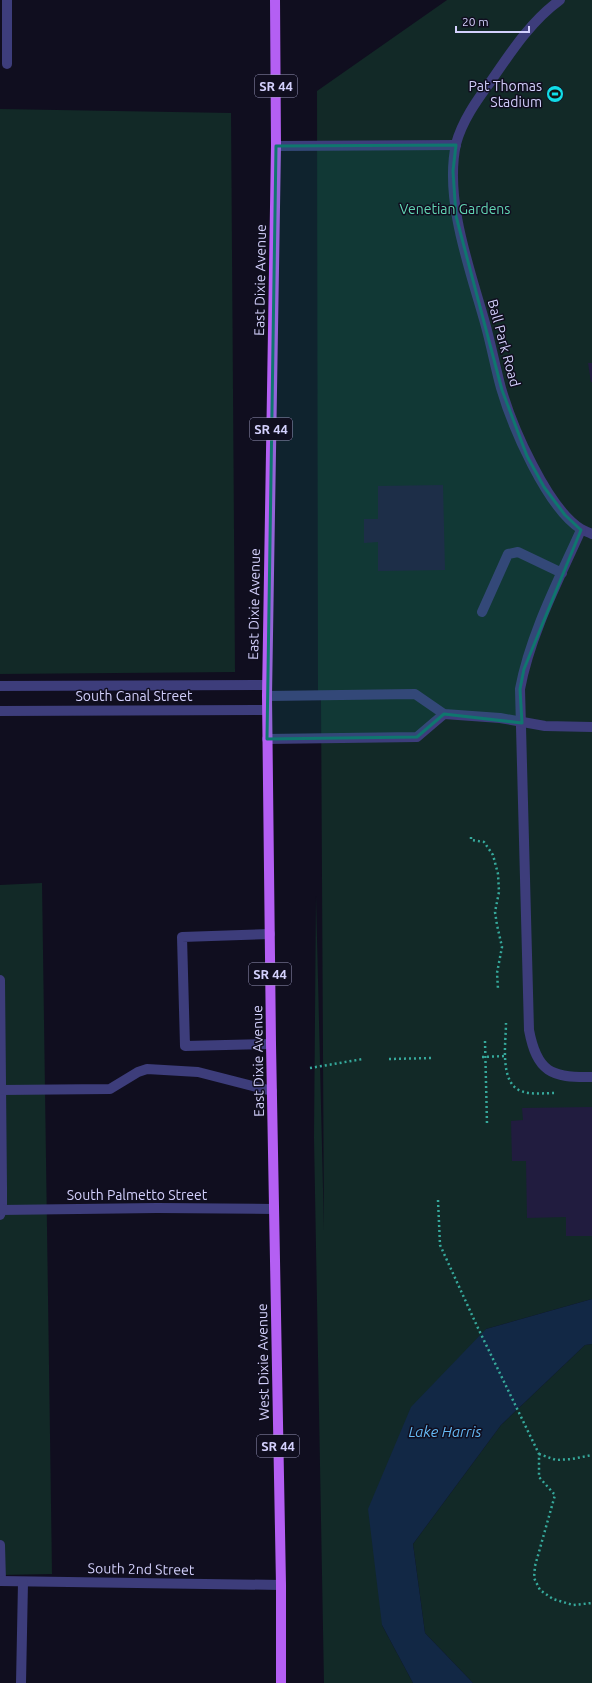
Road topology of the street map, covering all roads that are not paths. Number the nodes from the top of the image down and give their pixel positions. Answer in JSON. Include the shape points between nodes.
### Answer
{"nodes":[{"id":1,"x":7,"y":0,"type":"edge"},
{"id":2,"x":275,"y":0,"type":"edge"},
{"id":3,"x":560,"y":0,"type":"edge"},
{"id":4,"x":7,"y":64,"type":"dead end"},
{"id":5,"x":456,"y":145,"type":"junction"},
{"id":6,"x":276,"y":146,"type":"junction"},
{"id":7,"x":581,"y":530,"type":"junction"},
{"id":8,"x":592,"y":534,"type":"edge"},
{"id":9,"x":562,"y":573,"type":"junction"},
{"id":10,"x":482,"y":612,"type":"dead end"},
{"id":11,"x":267,"y":685,"type":"junction"},
{"id":12,"x":0,"y":686,"type":"edge"},
{"id":13,"x":267,"y":696,"type":"junction"},
{"id":14,"x":267,"y":710,"type":"junction"},
{"id":15,"x":0,"y":711,"type":"edge"},
{"id":16,"x":444,"y":714,"type":"junction"},
{"id":17,"x":522,"y":723,"type":"junction"},
{"id":18,"x":592,"y":727,"type":"edge"},
{"id":19,"x":267,"y":740,"type":"junction"},
{"id":20,"x":270,"y":934,"type":"junction"},
{"id":21,"x":0,"y":980,"type":"edge"},
{"id":22,"x":271,"y":1044,"type":"junction"},
{"id":23,"x":592,"y":1077,"type":"edge"},
{"id":24,"x":1,"y":1090,"type":"junction"},
{"id":25,"x":272,"y":1091,"type":"junction"},
{"id":26,"x":274,"y":1209,"type":"junction"},
{"id":27,"x":1,"y":1212,"type":"edge"},
{"id":28,"x":0,"y":1545,"type":"edge"},
{"id":29,"x":0,"y":1581,"type":"edge"},
{"id":30,"x":23,"y":1582,"type":"junction"},
{"id":31,"x":281,"y":1585,"type":"junction"},
{"id":32,"x":21,"y":1683,"type":"edge"},
{"id":33,"x":281,"y":1683,"type":"edge"}],
"edges":[{"from":1,"to":4,"type":"street"},
{"from":2,"to":6,"type":"main road","name":"East Dixie Avenue","number":"SR 44"},
{"from":3,"to":5,"type":"street","name":"Ball Park Road","via":[[550,7],[517,43],[474,105]]},
{"from":5,"to":6,"type":"street"},
{"from":5,"to":7,"type":"street","name":"Ball Park Road","via":[[453,171],[456,216],[502,390],[527,456],[565,515]]},
{"from":6,"to":11,"type":"main road","name":"East Dixie Avenue","number":"SR 44"},
{"from":7,"to":8,"type":"street","name":"Ball Park Road"},
{"from":7,"to":9,"type":"street"},
{"from":9,"to":10,"type":"street","via":[[518,552],[508,554]]},
{"from":9,"to":17,"type":"street","via":[[524,668],[520,689]]},
{"from":11,"to":12,"type":"street"},
{"from":11,"to":13,"type":"main road","name":"East Dixie Avenue","number":"SR 44"},
{"from":13,"to":14,"type":"main road","name":"East Dixie Avenue","number":"SR 44"},
{"from":13,"to":16,"type":"street","via":[[415,694]]},
{"from":14,"to":15,"type":"street","name":"South Canal Street"},
{"from":14,"to":19,"type":"main road","name":"East Dixie Avenue","number":"SR 44"},
{"from":16,"to":17,"type":"street","via":[[500,718]]},
{"from":16,"to":19,"type":"street","via":[[417,737]]},
{"from":17,"to":18,"type":"street","via":[[566,728]]},
{"from":17,"to":23,"type":"street","via":[[531,1044],[536,1057],[552,1073],[573,1078]]},
{"from":19,"to":20,"type":"main road","name":"East Dixie Avenue","number":"SR 44"},
{"from":20,"to":22,"type":"main road","name":"East Dixie Avenue","number":"SR 44"},
{"from":20,"to":22,"type":"street","via":[[182,937],[185,1046]]},
{"from":21,"to":24,"type":"street"},
{"from":22,"to":25,"type":"main road","name":"East Dixie Avenue","number":"SR 44"},
{"from":24,"to":25,"type":"street","via":[[110,1089],[147,1069],[198,1072]]},
{"from":24,"to":27,"type":"street"},
{"from":25,"to":26,"type":"main road","name":"East Dixie Avenue","number":"SR 44"},
{"from":26,"to":27,"type":"street","name":"South Palmetto Street","via":[[156,1208]]},
{"from":26,"to":31,"type":"main road","name":"West Dixie Avenue","number":"SR 44"},
{"from":28,"to":29,"type":"street"},
{"from":29,"to":30,"type":"street","name":"South 2nd Street"},
{"from":30,"to":31,"type":"street","name":"South 2nd Street"},
{"from":30,"to":32,"type":"street"},
{"from":31,"to":33,"type":"main road","name":"West Dixie Avenue","number":"SR 44"}]}
